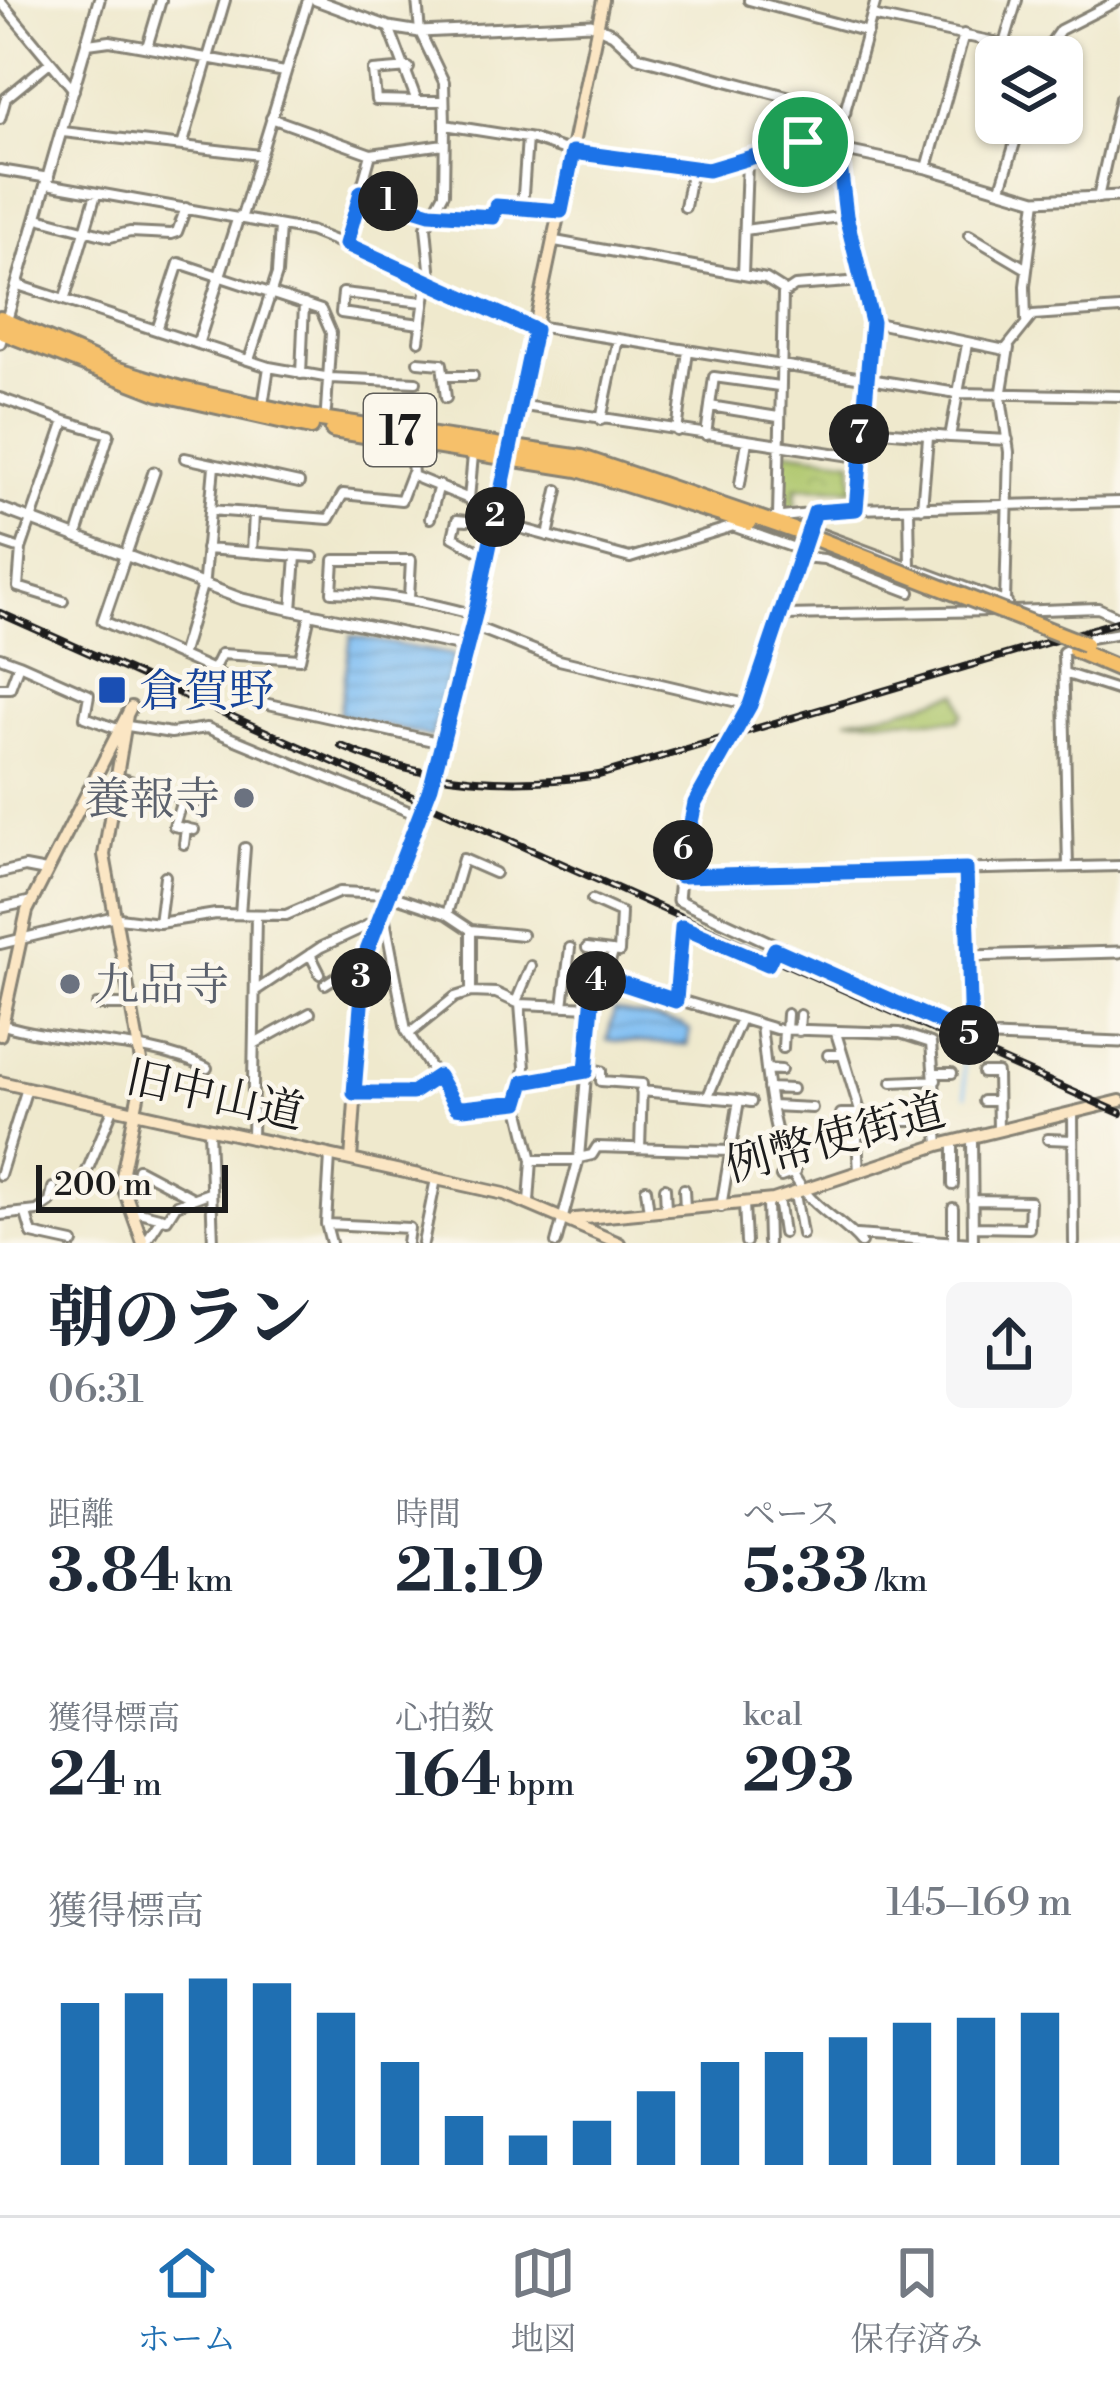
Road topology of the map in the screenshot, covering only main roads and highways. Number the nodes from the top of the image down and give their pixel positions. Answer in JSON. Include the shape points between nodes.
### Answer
{"nodes":[{"id":1,"x":603,"y":0,"type":"edge"},
{"id":2,"x":2,"y":330,"type":"edge"},
{"id":3,"x":509,"y":450,"type":"junction"},
{"id":4,"x":641,"y":480,"type":"junction"},
{"id":5,"x":775,"y":518,"type":"road end"},
{"id":6,"x":735,"y":525,"type":"road end"},
{"id":7,"x":1080,"y":647,"type":"junction"},
{"id":8,"x":1120,"y":658,"type":"edge"},
{"id":9,"x":1120,"y":669,"type":"edge"},
{"id":10,"x":1,"y":1028,"type":"edge"},
{"id":11,"x":0,"y":1082,"type":"edge"},
{"id":12,"x":1120,"y":1101,"type":"edge"},
{"id":13,"x":136,"y":1113,"type":"junction"},
{"id":14,"x":351,"y":1160,"type":"junction"},
{"id":15,"x":566,"y":1219,"type":"joint"},
{"id":16,"x":592,"y":1225,"type":"junction"},
{"id":17,"x":144,"y":1243,"type":"edge"},
{"id":18,"x":619,"y":1243,"type":"edge"}],
"edges":[{"from":1,"to":3,"type":"main road"},
{"from":2,"to":3,"type":"highway","number":"17","via":[[212,397]]},
{"from":2,"to":3,"type":"highway","number":"17","via":[[194,402],[411,442]]},
{"from":3,"to":4,"type":"highway","number":"17"},
{"from":3,"to":14,"type":"main road","via":[[443,743],[364,959]]},
{"from":4,"to":5,"type":"highway","via":[[659,472]]},
{"from":4,"to":6,"type":"highway","via":[[647,494]]},
{"from":4,"to":7,"type":"highway","number":"17","bridge":true},
{"from":7,"to":8,"type":"highway","number":"17"},
{"from":7,"to":9,"type":"highway","number":"17"},
{"from":10,"to":13,"type":"main road","via":[[32,901],[127,720],[105,838],[111,917],[140,1049]]},
{"from":11,"to":13,"type":"main road","name":"旧中山道"},
{"from":12,"to":16,"type":"main road","name":"例幣使街道","via":[[835,1174],[772,1200]]},
{"from":13,"to":14,"type":"main road","name":"旧中山道"},
{"from":13,"to":17,"type":"main road","via":[[122,1172]]},
{"from":14,"to":15,"type":"main road","name":"旧中山道","via":[[529,1202]]},
{"from":15,"to":16,"type":"main road","name":"例幣使街道"},
{"from":16,"to":18,"type":"main road"}]}
